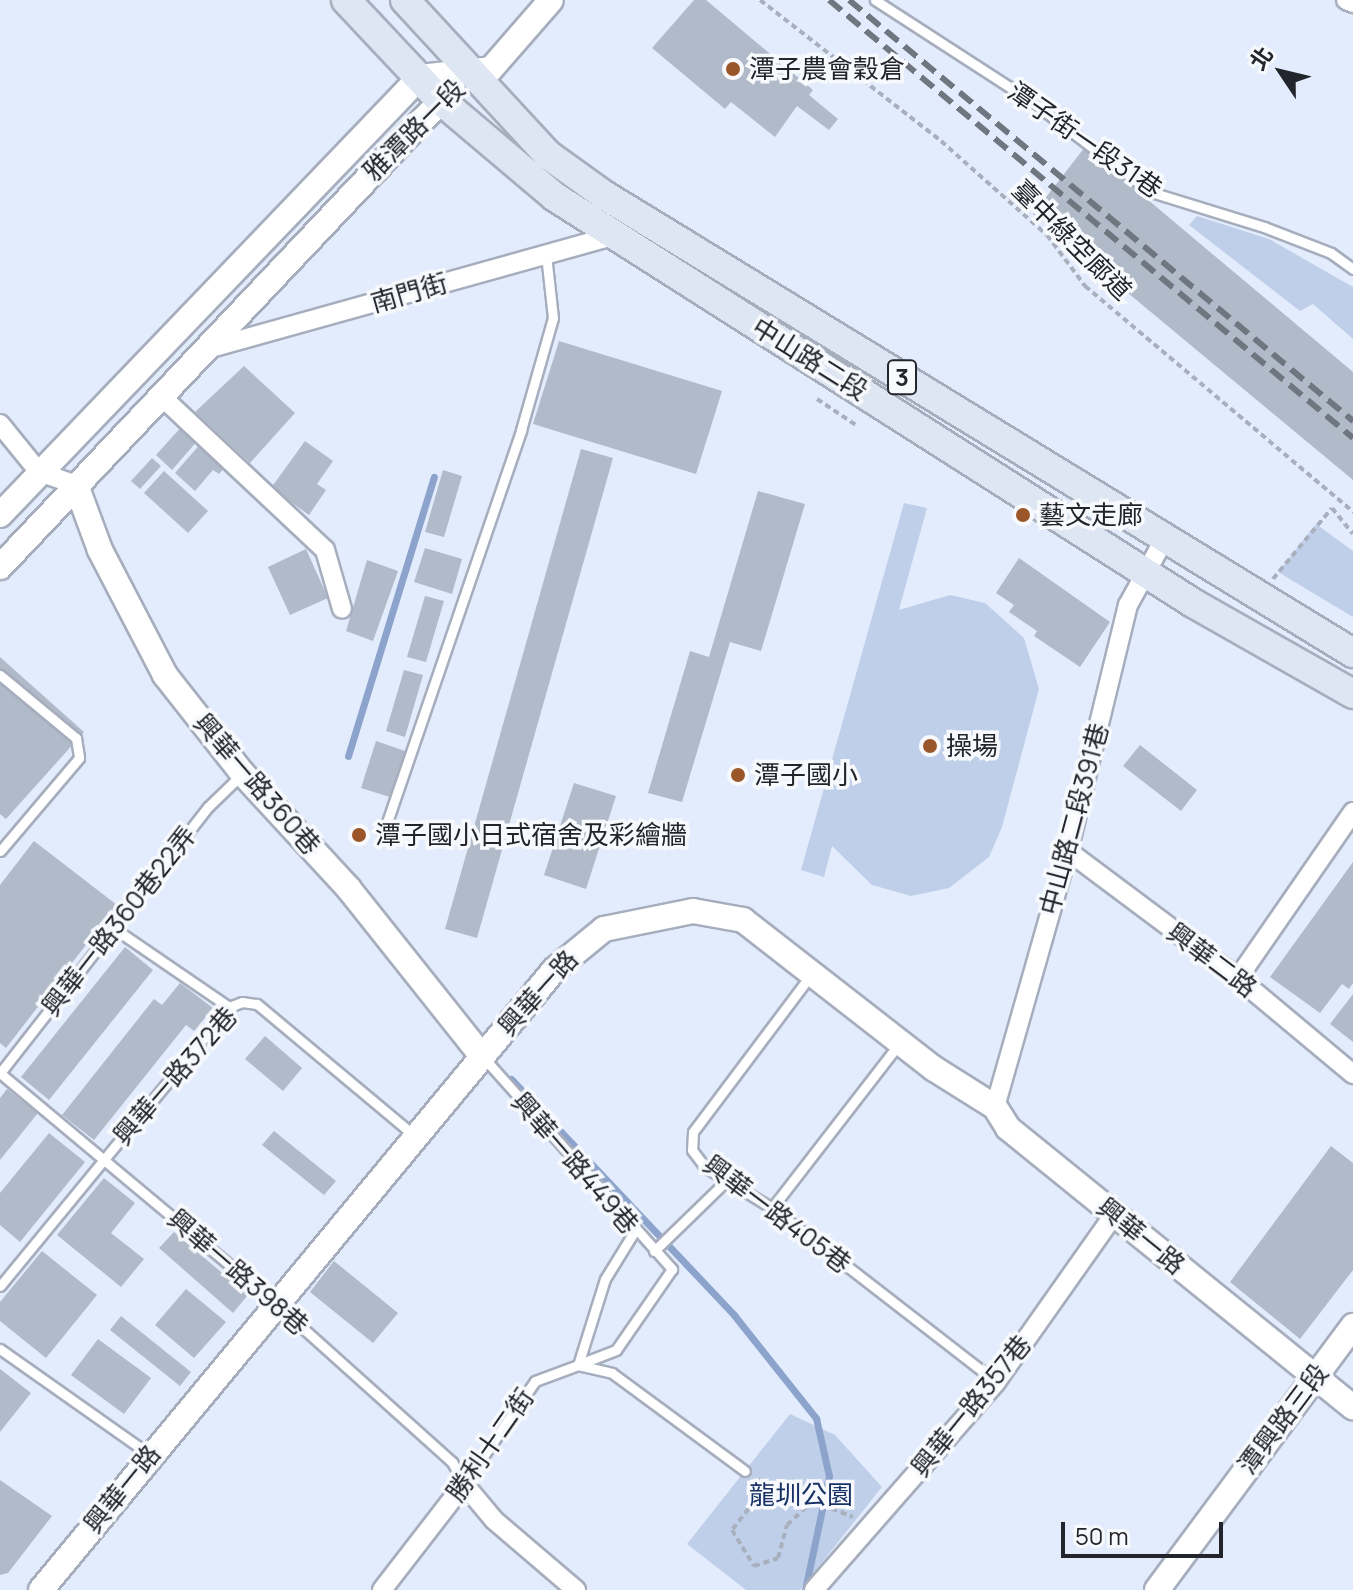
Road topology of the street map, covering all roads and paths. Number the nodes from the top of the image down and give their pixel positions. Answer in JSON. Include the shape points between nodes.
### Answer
{"nodes":[{"id":1,"x":346,"y":0,"type":"edge"},
{"id":2,"x":405,"y":0,"type":"edge"},
{"id":3,"x":551,"y":0,"type":"edge"},
{"id":4,"x":760,"y":0,"type":"edge"},
{"id":5,"x":875,"y":0,"type":"edge"},
{"id":6,"x":1346,"y":0,"type":"edge"},
{"id":7,"x":1353,"y":3,"type":"edge"},
{"id":8,"x":474,"y":72,"type":"junction"},
{"id":9,"x":420,"y":77,"type":"junction"},
{"id":10,"x":439,"y":99,"type":"junction"},
{"id":11,"x":616,"y":235,"type":"junction"},
{"id":12,"x":546,"y":255,"type":"junction"},
{"id":13,"x":1353,"y":269,"type":"edge"},
{"id":14,"x":201,"y":351,"type":"junction"},
{"id":15,"x":160,"y":395,"type":"junction"},
{"id":16,"x":817,"y":399,"type":"dead end"},
{"id":17,"x":0,"y":424,"type":"edge"},
{"id":18,"x":856,"y":425,"type":"dead end"},
{"id":19,"x":39,"y":472,"type":"junction"},
{"id":20,"x":76,"y":485,"type":"junction"},
{"id":21,"x":1353,"y":512,"type":"edge"},
{"id":22,"x":0,"y":515,"type":"edge"},
{"id":23,"x":1353,"y":534,"type":"edge"},
{"id":24,"x":1165,"y":538,"type":"junction"},
{"id":25,"x":0,"y":567,"type":"edge"},
{"id":26,"x":1149,"y":573,"type":"junction"},
{"id":27,"x":1272,"y":581,"type":"dead end"},
{"id":28,"x":342,"y":609,"type":"dead end"},
{"id":29,"x":1353,"y":653,"type":"edge"},
{"id":30,"x":0,"y":675,"type":"edge"},
{"id":31,"x":1353,"y":694,"type":"edge"},
{"id":32,"x":243,"y":774,"type":"junction"},
{"id":33,"x":1353,"y":812,"type":"edge"},
{"id":34,"x":383,"y":834,"type":"dead end"},
{"id":35,"x":0,"y":851,"type":"edge"},
{"id":36,"x":1068,"y":851,"type":"junction"},
{"id":37,"x":115,"y":929,"type":"junction"},
{"id":38,"x":813,"y":972,"type":"junction"},
{"id":39,"x":1238,"y":978,"type":"junction"},
{"id":40,"x":229,"y":1007,"type":"junction"},
{"id":41,"x":895,"y":1049,"type":"dead end"},
{"id":42,"x":481,"y":1055,"type":"junction"},
{"id":43,"x":0,"y":1073,"type":"edge"},
{"id":44,"x":1353,"y":1074,"type":"edge"},
{"id":45,"x":995,"y":1107,"type":"junction"},
{"id":46,"x":415,"y":1136,"type":"junction"},
{"id":47,"x":104,"y":1156,"type":"junction"},
{"id":48,"x":727,"y":1180,"type":"junction"},
{"id":49,"x":772,"y":1208,"type":"junction"},
{"id":50,"x":1114,"y":1215,"type":"junction"},
{"id":51,"x":634,"y":1232,"type":"junction"},
{"id":52,"x":657,"y":1248,"type":"junction"},
{"id":53,"x":672,"y":1269,"type":"joint"},
{"id":54,"x":0,"y":1286,"type":"edge"},
{"id":55,"x":276,"y":1304,"type":"junction"},
{"id":56,"x":1353,"y":1326,"type":"edge"},
{"id":57,"x":0,"y":1349,"type":"edge"},
{"id":58,"x":578,"y":1365,"type":"junction"},
{"id":59,"x":1315,"y":1376,"type":"junction"},
{"id":60,"x":996,"y":1382,"type":"junction"},
{"id":61,"x":1353,"y":1407,"type":"edge"},
{"id":62,"x":150,"y":1455,"type":"junction"},
{"id":63,"x":745,"y":1471,"type":"joint"},
{"id":64,"x":464,"y":1484,"type":"junction"},
{"id":65,"x":767,"y":1485,"type":"junction"},
{"id":66,"x":812,"y":1502,"type":"junction"},
{"id":67,"x":832,"y":1509,"type":"dead end"},
{"id":68,"x":815,"y":1589,"type":"edge"},
{"id":69,"x":41,"y":1590,"type":"edge"},
{"id":70,"x":382,"y":1590,"type":"edge"},
{"id":71,"x":576,"y":1590,"type":"edge"},
{"id":72,"x":1157,"y":1590,"type":"edge"}],
"edges":[{"from":1,"to":9,"type":"main road","name":"中山路二段","number":"3"},
{"from":2,"to":8,"type":"main road","name":"中山路二段","number":"3"},
{"from":3,"to":8,"type":"street","via":[[491,69]]},
{"from":4,"to":21,"type":"path","name":"臺中綠空廊道","via":[[941,141],[1047,235],[1085,286]]},
{"from":5,"to":13,"type":"lane","name":"潭子街一段31巷","via":[[1031,101],[1151,192],[1264,227],[1331,253]]},
{"from":6,"to":7,"type":"street"},
{"from":8,"to":9,"type":"street","name":"雅潭路一段"},
{"from":8,"to":10,"type":"street","name":"雅潭路一段"},
{"from":8,"to":24,"type":"main road","name":"中山路二段","number":"3","via":[[547,154],[604,195]]},
{"from":9,"to":10,"type":"main road","name":"中山路二段","number":"3"},
{"from":9,"to":19,"type":"street","name":"雅潭路一段"},
{"from":10,"to":11,"type":"main road","name":"中山路二段","number":"3","via":[[520,171]]},
{"from":10,"to":14,"type":"street","name":"雅潭路一段"},
{"from":11,"to":12,"type":"street","name":"南門街"},
{"from":11,"to":26,"type":"main road","name":"中山路二段","number":"3"},
{"from":12,"to":14,"type":"street","name":"南門街"},
{"from":12,"to":34,"type":"lane","via":[[553,318],[521,430]]},
{"from":14,"to":15,"type":"street","name":"雅潭路一段"},
{"from":15,"to":20,"type":"street","name":"雅潭路一段"},
{"from":15,"to":28,"type":"street","via":[[325,550]]},
{"from":16,"to":18,"type":"path"},
{"from":17,"to":19,"type":"street"},
{"from":19,"to":20,"type":"street"},
{"from":19,"to":22,"type":"street","name":"雅潭路一段"},
{"from":20,"to":25,"type":"street","name":"雅潭路一段"},
{"from":20,"to":32,"type":"street","name":"興華一路360巷","via":[[100,550],[143,623],[165,675]]},
{"from":23,"to":27,"type":"path","via":[[1332,508]]},
{"from":24,"to":26,"type":"street","name":"中山路二段391巷"},
{"from":24,"to":29,"type":"main road","name":"中山路二段","number":"3"},
{"from":26,"to":31,"type":"main road","name":"中山路二段","number":"3"},
{"from":26,"to":36,"type":"street","name":"中山路二段391巷","via":[[1128,605]]},
{"from":30,"to":35,"type":"lane","via":[[76,738],[79,758]]},
{"from":32,"to":37,"type":"lane","name":"興華一路360巷22弄","via":[[208,807]]},
{"from":32,"to":42,"type":"street","name":"興華一路360巷","via":[[349,889]]},
{"from":33,"to":39,"type":"street"},
{"from":36,"to":39,"type":"street","name":"興華二路"},
{"from":36,"to":45,"type":"street","name":"中山路二段391巷"},
{"from":37,"to":40,"type":"lane"},
{"from":37,"to":43,"type":"lane","name":"興華一路360巷22弄"},
{"from":38,"to":42,"type":"street","name":"興華一路","via":[[743,920],[693,911],[622,923],[580,946],[554,970]]},
{"from":38,"to":45,"type":"street","name":"興華一路","via":[[933,1068]]},
{"from":38,"to":48,"type":"lane","name":"興華一路405巷","via":[[693,1132],[692,1150]]},
{"from":39,"to":44,"type":"street","name":"興華二路"},
{"from":40,"to":46,"type":"lane","name":"興華一路372巷","via":[[257,1004]]},
{"from":40,"to":47,"type":"lane","name":"興華一路372巷"},
{"from":41,"to":49,"type":"lane"},
{"from":42,"to":46,"type":"street","name":"興華一路"},
{"from":42,"to":51,"type":"lane","name":"興華一路449巷"},
{"from":43,"to":47,"type":"lane","name":"興華一路398巷"},
{"from":45,"to":50,"type":"street","name":"興華一路","via":[[1008,1128]]},
{"from":46,"to":55,"type":"street","name":"興華一路"},
{"from":47,"to":54,"type":"lane","name":"興華一路372巷"},
{"from":47,"to":55,"type":"lane","name":"興華一路398巷"},
{"from":48,"to":49,"type":"lane","name":"興華一路405巷"},
{"from":48,"to":52,"type":"lane"},
{"from":49,"to":60,"type":"lane","name":"興華一路405巷"},
{"from":50,"to":59,"type":"street","name":"興華一路"},
{"from":50,"to":60,"type":"street","name":"興華一路357巷"},
{"from":51,"to":52,"type":"lane","name":"興華一路449巷"},
{"from":51,"to":58,"type":"lane","via":[[605,1279]]},
{"from":52,"to":53,"type":"lane","name":"興華一路449巷"},
{"from":53,"to":58,"type":"lane","name":"勝利十二街","via":[[616,1350]]},
{"from":55,"to":62,"type":"street","name":"興華一路"},
{"from":55,"to":64,"type":"lane","name":"興華一路398巷","via":[[452,1462]]},
{"from":56,"to":59,"type":"street","name":"潭興路三段"},
{"from":57,"to":62,"type":"lane"},
{"from":58,"to":63,"type":"lane","via":[[612,1373]]},
{"from":58,"to":64,"type":"lane","name":"勝利十二街","via":[[535,1381]]},
{"from":59,"to":61,"type":"street","name":"興華一路"},
{"from":59,"to":72,"type":"street","name":"潭興路三段"},
{"from":60,"to":68,"type":"street","name":"興華一路357巷"},
{"from":62,"to":69,"type":"street","name":"興華一路"},
{"from":63,"to":65,"type":"path"},
{"from":64,"to":70,"type":"street","name":"勝利十二街"},
{"from":64,"to":71,"type":"street","via":[[494,1520]]},
{"from":65,"to":66,"type":"path"},
{"from":65,"to":66,"type":"path","via":[[732,1530],[754,1566],[778,1558],[787,1525]]},
{"from":66,"to":67,"type":"path"}]}
